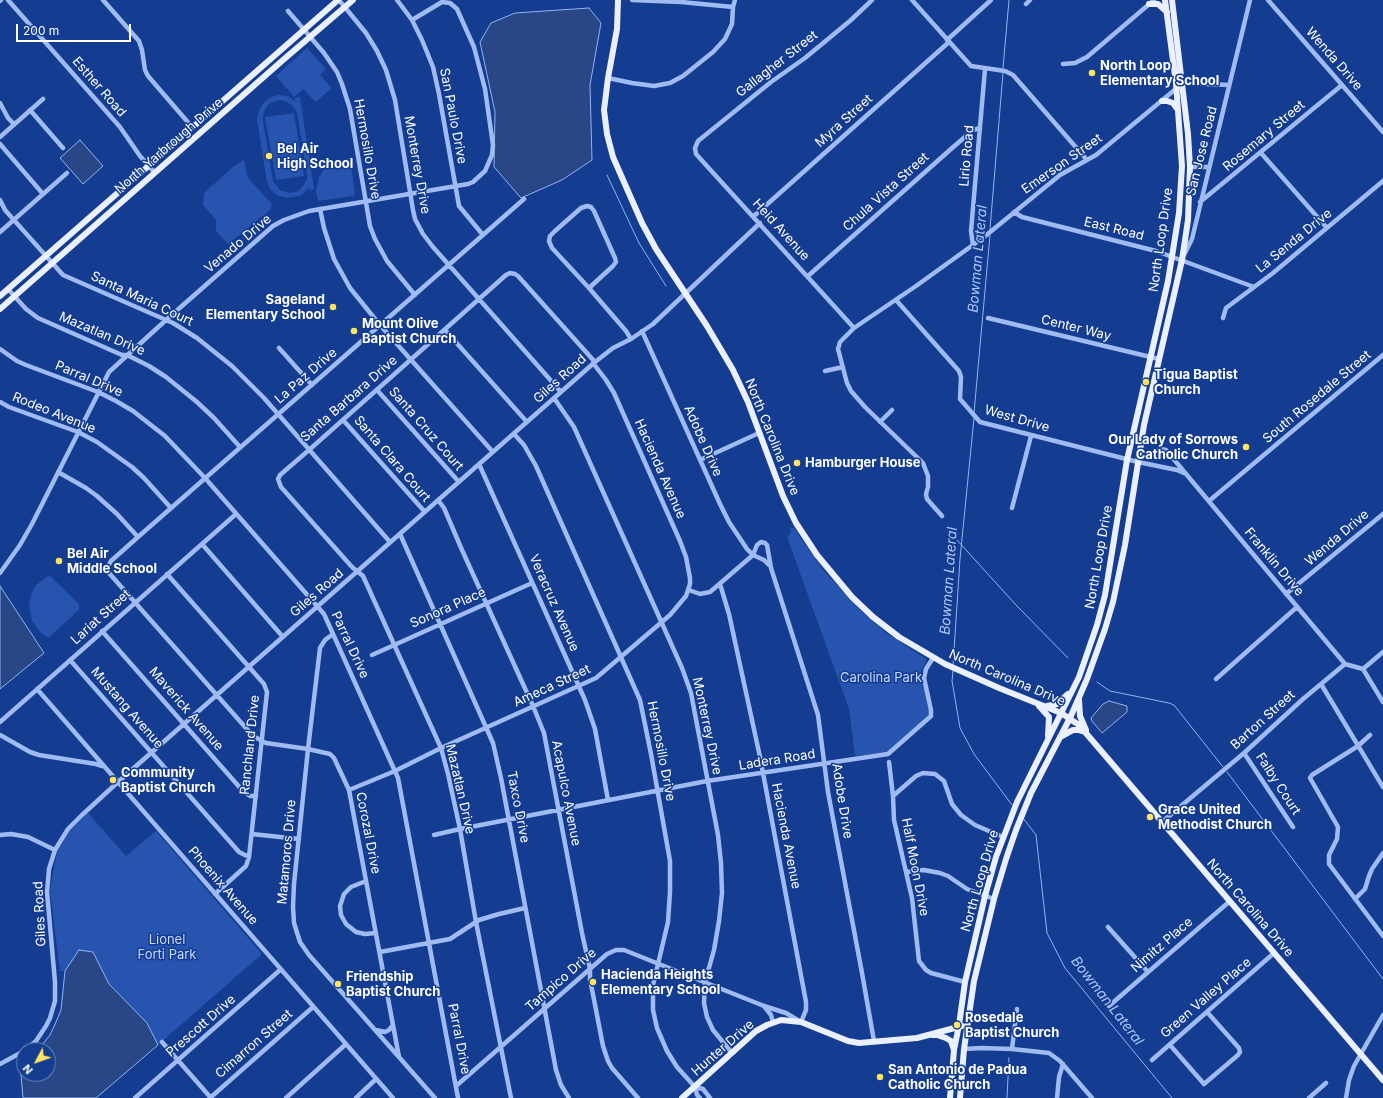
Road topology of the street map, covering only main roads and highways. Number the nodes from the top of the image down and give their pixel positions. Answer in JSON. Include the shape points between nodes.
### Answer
{"nodes":[{"id":1,"x":338,"y":0,"type":"edge"},
{"id":2,"x":353,"y":0,"type":"edge"},
{"id":3,"x":618,"y":0,"type":"edge"},
{"id":4,"x":1165,"y":0,"type":"edge"},
{"id":5,"x":1172,"y":0,"type":"edge"},
{"id":6,"x":1151,"y":2,"type":"edge"},
{"id":7,"x":1167,"y":12,"type":"junction"},
{"id":8,"x":1162,"y":100,"type":"road end"},
{"id":9,"x":1178,"y":110,"type":"junction"},
{"id":10,"x":85,"y":221,"type":"junction"},
{"id":11,"x":91,"y":228,"type":"junction"},
{"id":12,"x":0,"y":296,"type":"edge"},
{"id":13,"x":0,"y":309,"type":"edge"},
{"id":14,"x":1097,"y":625,"type":"junction"},
{"id":15,"x":1106,"y":628,"type":"junction"},
{"id":16,"x":1074,"y":687,"type":"junction"},
{"id":17,"x":1080,"y":695,"type":"junction"},
{"id":18,"x":1036,"y":703,"type":"junction"},
{"id":19,"x":1045,"y":706,"type":"junction"},
{"id":20,"x":1061,"y":713,"type":"junction"},
{"id":21,"x":1070,"y":718,"type":"junction"},
{"id":22,"x":1087,"y":734,"type":"junction"},
{"id":23,"x":1060,"y":737,"type":"junction"},
{"id":24,"x":1047,"y":740,"type":"junction"},
{"id":25,"x":959,"y":1026,"type":"junction"},
{"id":26,"x":967,"y":1026,"type":"junction"},
{"id":27,"x":928,"y":1035,"type":"junction"},
{"id":28,"x":954,"y":1050,"type":"junction"},
{"id":29,"x":1383,"y":1080,"type":"edge"},
{"id":30,"x":682,"y":1098,"type":"edge"},
{"id":31,"x":950,"y":1098,"type":"edge"},
{"id":32,"x":960,"y":1098,"type":"edge"}],
"edges":[{"from":1,"to":10,"type":"main road","name":"North Yarbrough Drive"},
{"from":2,"to":11,"type":"main road","name":"North Yarbrough Drive"},
{"from":3,"to":18,"type":"main road","name":"North Carolina Drive","via":[[617,29],[605,97],[605,123],[609,146],[659,254],[733,370],[748,402],[779,488],[796,523],[826,568],[852,597],[899,637],[945,664]]},
{"from":4,"to":7,"type":"main road","name":"North Loop Drive"},
{"from":5,"to":15,"type":"main road","name":"North Loop Drive","via":[[1188,134],[1188,220],[1182,260],[1144,425],[1123,552]]},
{"from":6,"to":7,"type":"main road","via":[[1158,4]]},
{"from":7,"to":9,"type":"main road","name":"North Loop Drive"},
{"from":8,"to":9,"type":"main road","via":[[1172,103]]},
{"from":9,"to":14,"type":"main road","name":"North Loop Drive","via":[[1182,166],[1179,213],[1168,281],[1127,460],[1105,595]]},
{"from":10,"to":11,"type":"main road"},
{"from":10,"to":12,"type":"main road","name":"North Yarbrough Drive"},
{"from":11,"to":13,"type":"main road","name":"North Yarbrough Drive"},
{"from":14,"to":15,"type":"main road"},
{"from":14,"to":16,"type":"main road","name":"North Loop Drive"},
{"from":15,"to":17,"type":"main road","name":"North Loop Drive"},
{"from":16,"to":19,"type":"main road","via":[[1057,704]]},
{"from":16,"to":20,"type":"main road","name":"North Loop Drive"},
{"from":17,"to":21,"type":"main road","name":"North Loop Drive"},
{"from":17,"to":22,"type":"main road","via":[[1080,716]]},
{"from":18,"to":19,"type":"main road","name":"North Carolina Drive"},
{"from":18,"to":24,"type":"main road","via":[[1048,717]]},
{"from":19,"to":20,"type":"main road","name":"North Carolina Drive"},
{"from":20,"to":21,"type":"main road","name":"North Carolina Drive"},
{"from":20,"to":24,"type":"main road","name":"North Loop Drive"},
{"from":21,"to":22,"type":"main road","name":"North Carolina Drive"},
{"from":21,"to":23,"type":"main road","name":"North Loop Drive"},
{"from":22,"to":23,"type":"main road","via":[[1073,730]]},
{"from":22,"to":29,"type":"main road","name":"North Carolina Drive"},
{"from":23,"to":26,"type":"main road","name":"North Loop Drive","via":[[1018,824],[994,899],[974,981]]},
{"from":24,"to":25,"type":"main road","name":"North Loop Drive","via":[[1018,799],[1003,837],[985,896],[965,982]]},
{"from":25,"to":26,"type":"main road","name":"Hunter Drive"},
{"from":25,"to":27,"type":"main road","name":"Hunter Drive"},
{"from":25,"to":28,"type":"main road","name":"North Loop Drive"},
{"from":26,"to":32,"type":"main road","name":"North Loop Drive"},
{"from":27,"to":28,"type":"main road","via":[[946,1038]]},
{"from":27,"to":30,"type":"main road","name":"Hunter Drive","via":[[859,1043],[801,1022],[773,1022],[756,1031]]},
{"from":28,"to":31,"type":"main road","name":"North Loop Drive"}]}
